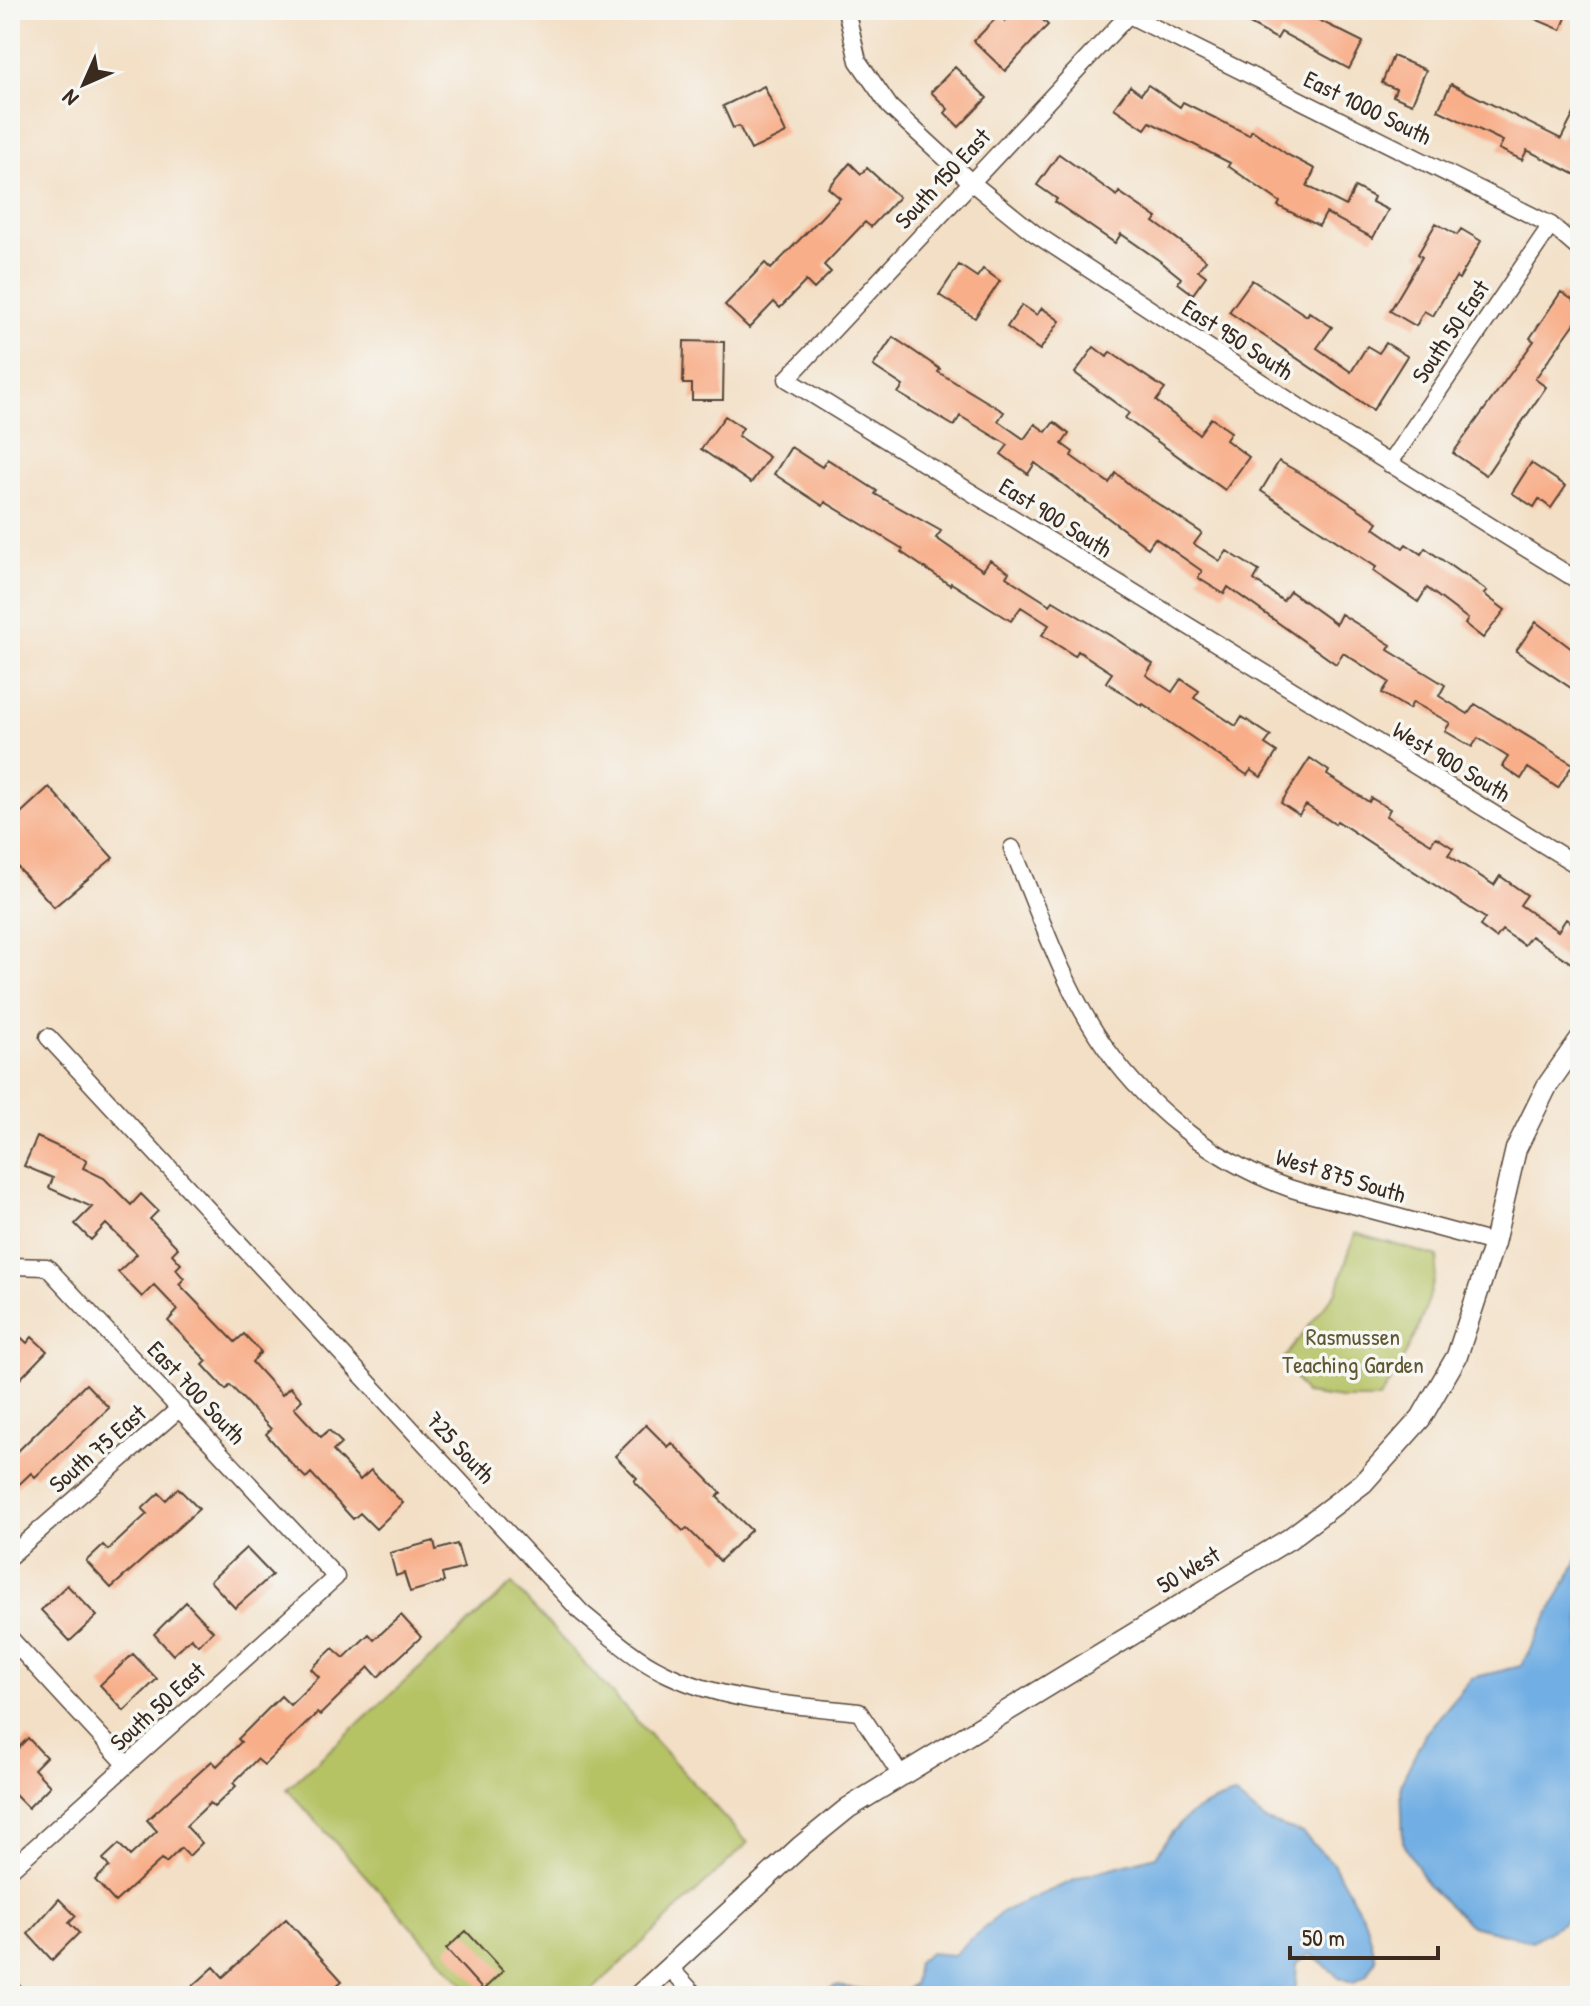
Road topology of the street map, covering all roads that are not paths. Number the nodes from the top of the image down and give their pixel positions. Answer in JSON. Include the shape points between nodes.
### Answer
{"nodes":[{"id":1,"x":846,"y":10,"type":"edge"},
{"id":2,"x":1131,"y":12,"type":"edge"},
{"id":3,"x":971,"y":182,"type":"junction"},
{"id":4,"x":1551,"y":225,"type":"junction"},
{"id":5,"x":1580,"y":250,"type":"edge"},
{"id":6,"x":787,"y":379,"type":"joint"},
{"id":7,"x":1389,"y":464,"type":"junction"},
{"id":8,"x":1580,"y":582,"type":"edge"},
{"id":9,"x":1300,"y":696,"type":"joint"},
{"id":10,"x":1012,"y":848,"type":"dead end"},
{"id":11,"x":1580,"y":867,"type":"edge"},
{"id":12,"x":48,"y":1037,"type":"dead end"},
{"id":13,"x":1580,"y":1039,"type":"edge"},
{"id":14,"x":1494,"y":1243,"type":"junction"},
{"id":15,"x":10,"y":1266,"type":"edge"},
{"id":16,"x":180,"y":1408,"type":"junction"},
{"id":17,"x":10,"y":1556,"type":"edge"},
{"id":18,"x":336,"y":1577,"type":"joint"},
{"id":19,"x":10,"y":1638,"type":"edge"},
{"id":20,"x":127,"y":1765,"type":"junction"},
{"id":21,"x":901,"y":1775,"type":"junction"},
{"id":22,"x":10,"y":1870,"type":"edge"},
{"id":23,"x":669,"y":1967,"type":"junction"},
{"id":24,"x":10,"y":1988,"type":"edge"},
{"id":25,"x":18,"y":1996,"type":"edge"},
{"id":26,"x":638,"y":1996,"type":"edge"},
{"id":27,"x":696,"y":1996,"type":"edge"}],
"edges":[{"from":1,"to":3,"type":"street","name":"East 950 South","via":[[858,61],[890,107]]},
{"from":2,"to":3,"type":"street","name":"South 150 East"},
{"from":2,"to":4,"type":"street","name":"East 1000 South"},
{"from":3,"to":6,"type":"street","name":"South 150 East"},
{"from":3,"to":7,"type":"street","name":"East 950 South","via":[[1034,233]]},
{"from":4,"to":5,"type":"street","name":"East 1000 South"},
{"from":4,"to":7,"type":"street","name":"South 50 East"},
{"from":6,"to":9,"type":"street","name":"East 900 South"},
{"from":7,"to":8,"type":"street","name":"East 950 South"},
{"from":9,"to":11,"type":"street","name":"West 900 South"},
{"from":10,"to":14,"type":"street","name":"West 875 South","via":[[1097,1035],[1139,1087],[1184,1130],[1250,1172],[1289,1188]]},
{"from":12,"to":21,"type":"street","name":"725 South","via":[[582,1613],[660,1671],[701,1687],[768,1703],[859,1712]]},
{"from":13,"to":14,"type":"street","name":"50 West","via":[[1547,1086],[1516,1149]]},
{"from":14,"to":21,"type":"street","name":"50 West","via":[[1457,1356],[1421,1418],[1363,1483],[1289,1539]]},
{"from":15,"to":16,"type":"street","name":"East 700 South","via":[[47,1267]]},
{"from":16,"to":17,"type":"street","name":"South 75 East"},
{"from":16,"to":18,"type":"street","name":"East 700 South"},
{"from":18,"to":20,"type":"street","name":"South 50 East"},
{"from":19,"to":20,"type":"street"},
{"from":20,"to":22,"type":"street","name":"South 50 East"},
{"from":21,"to":23,"type":"street","name":"50 West","via":[[800,1847]]},
{"from":23,"to":26,"type":"street","name":"50 West"},
{"from":23,"to":27,"type":"street"},
{"from":24,"to":25,"type":"street"}]}
